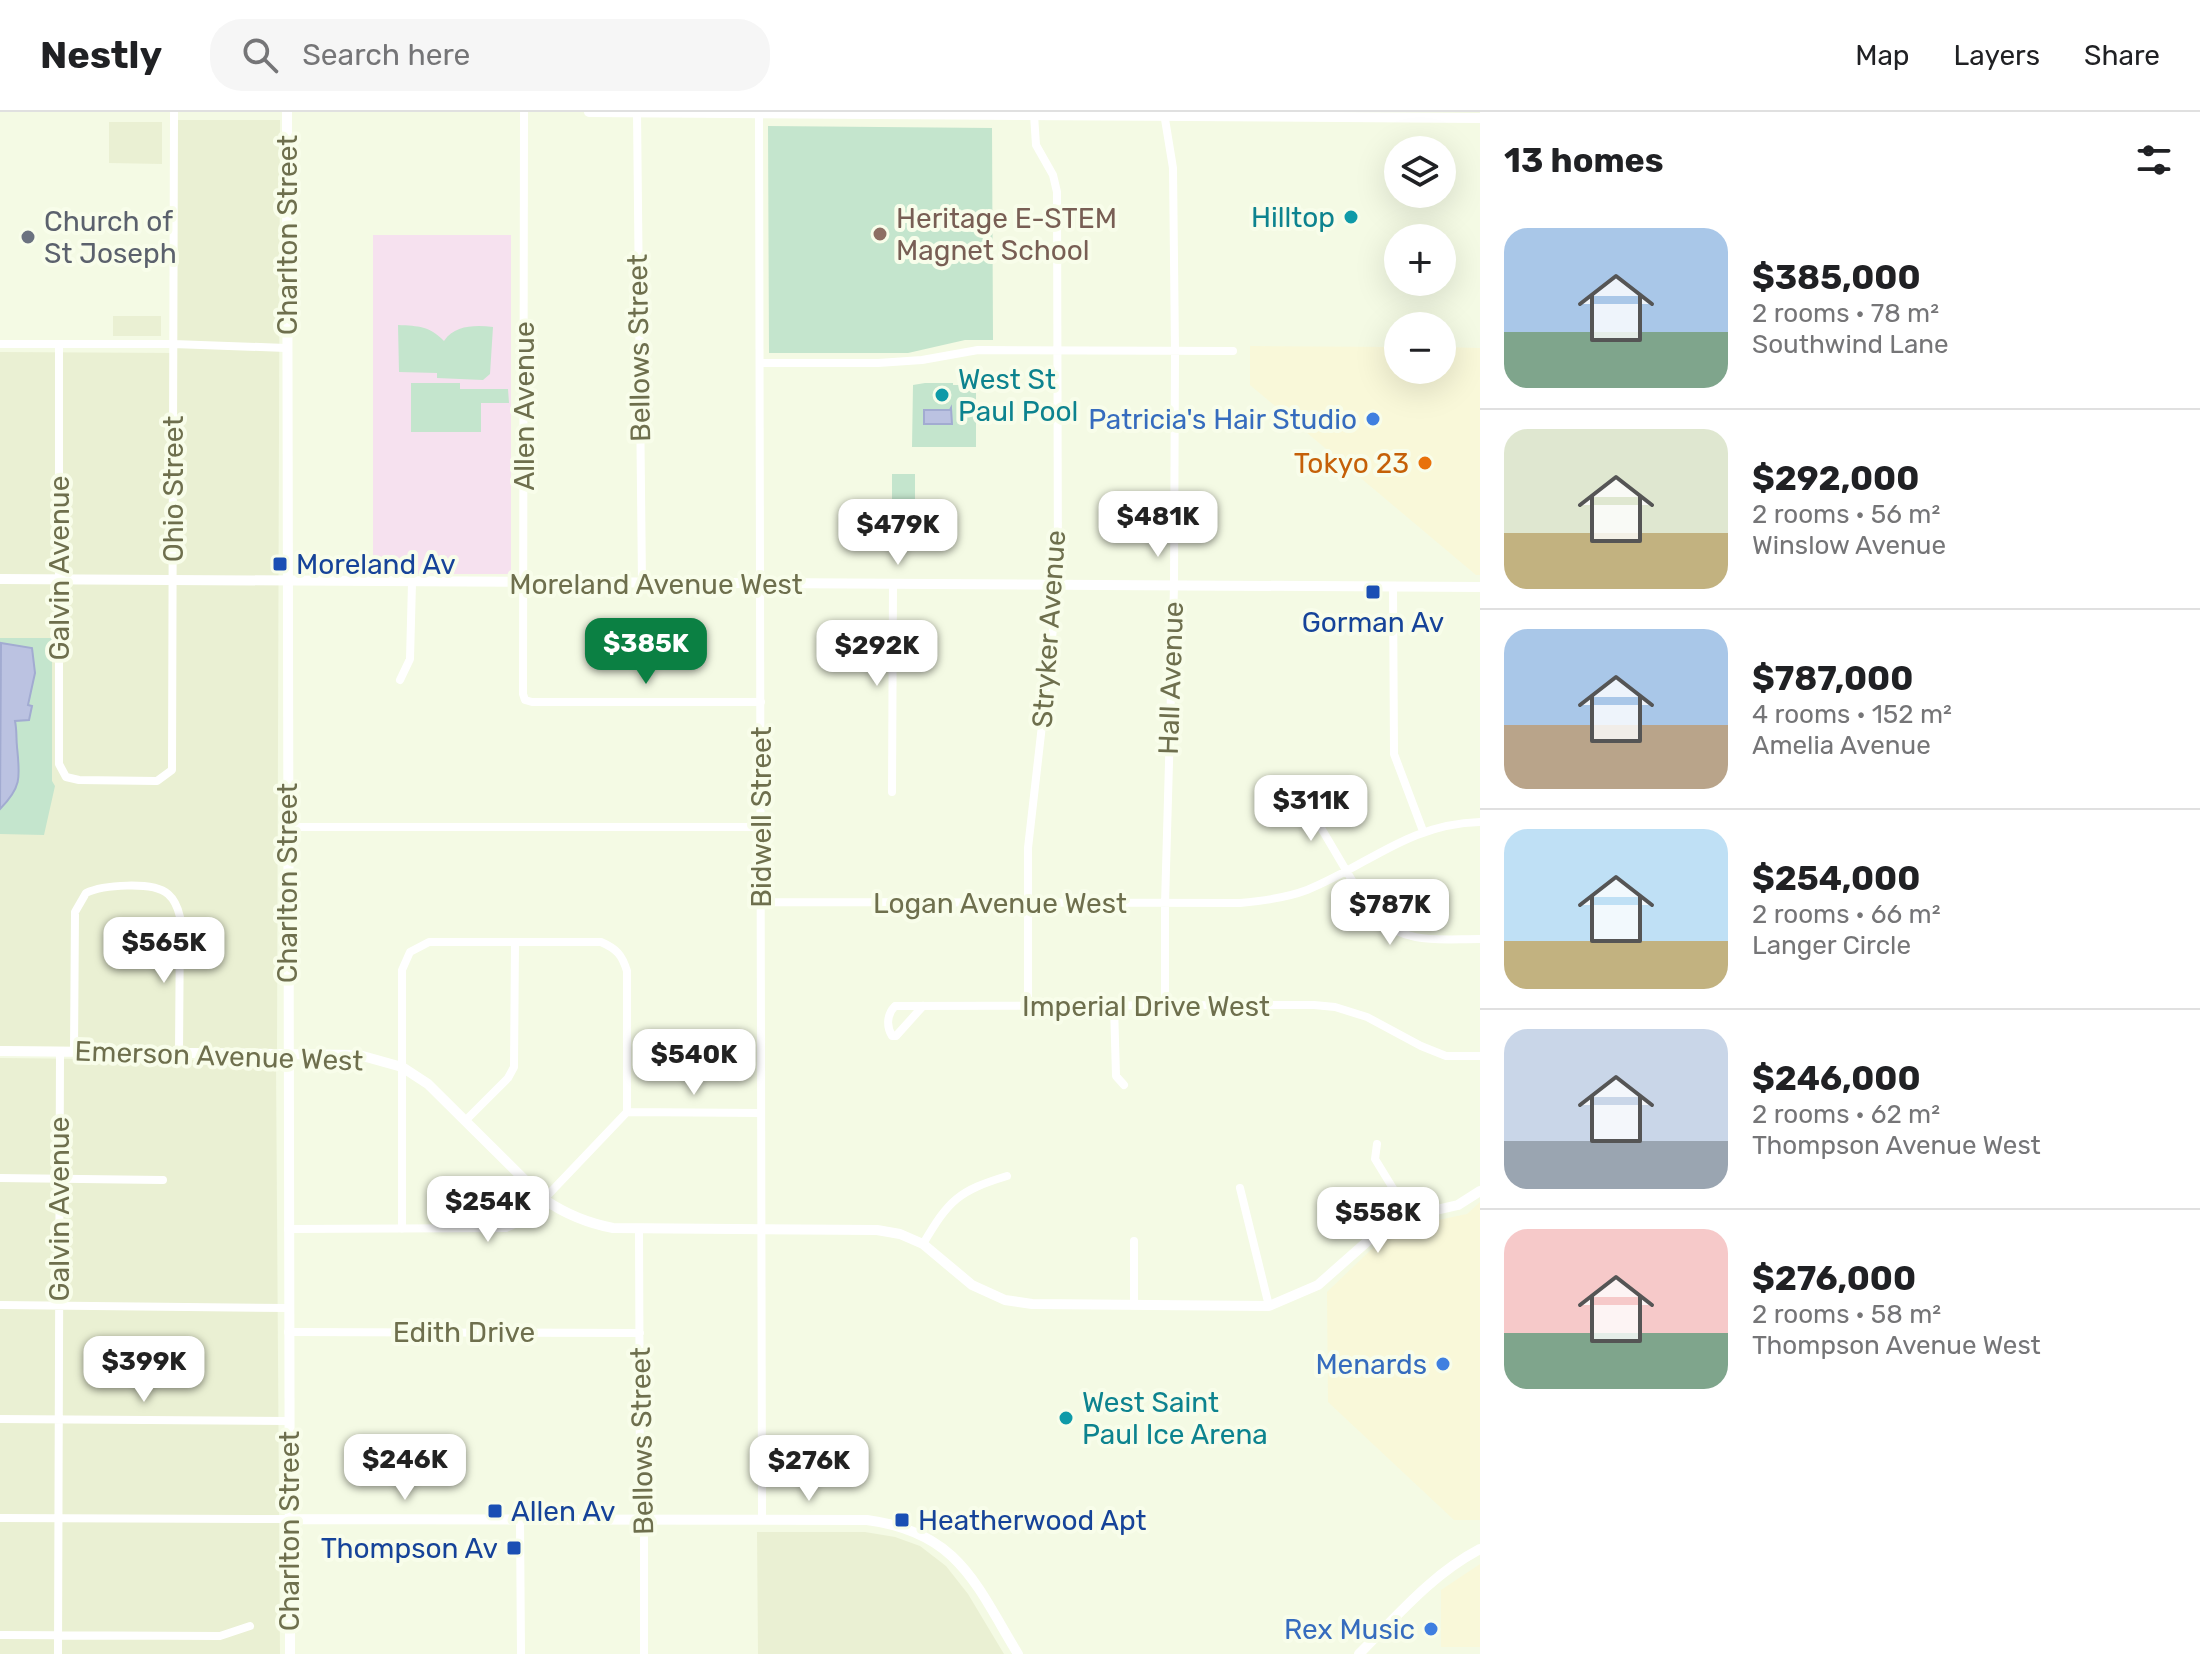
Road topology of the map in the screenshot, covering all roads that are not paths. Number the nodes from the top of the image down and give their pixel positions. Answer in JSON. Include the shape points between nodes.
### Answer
{"nodes":[{"id":1,"x":174,"y":112,"type":"edge"},
{"id":2,"x":287,"y":112,"type":"edge"},
{"id":3,"x":524,"y":112,"type":"edge"},
{"id":4,"x":589,"y":112,"type":"edge"},
{"id":5,"x":637,"y":112,"type":"edge"},
{"id":6,"x":759,"y":113,"type":"edge"},
{"id":7,"x":1034,"y":114,"type":"edge"},
{"id":8,"x":1164,"y":114,"type":"edge"},
{"id":9,"x":1300,"y":115,"type":"edge"},
{"id":10,"x":1436,"y":115,"type":"edge"},
{"id":11,"x":1480,"y":118,"type":"edge"},
{"id":12,"x":0,"y":344,"type":"edge"},
{"id":13,"x":59,"y":344,"type":"junction"},
{"id":14,"x":173,"y":344,"type":"junction"},
{"id":15,"x":286,"y":348,"type":"junction"},
{"id":16,"x":1057,"y":350,"type":"junction"},
{"id":17,"x":1175,"y":351,"type":"junction"},
{"id":18,"x":1233,"y":351,"type":"dead end"},
{"id":19,"x":760,"y":363,"type":"junction"},
{"id":20,"x":0,"y":579,"type":"edge"},
{"id":21,"x":59,"y":580,"type":"junction"},
{"id":22,"x":173,"y":581,"type":"junction"},
{"id":23,"x":287,"y":582,"type":"junction"},
{"id":24,"x":412,"y":583,"type":"junction"},
{"id":25,"x":524,"y":583,"type":"junction"},
{"id":26,"x":642,"y":584,"type":"junction"},
{"id":27,"x":760,"y":584,"type":"junction"},
{"id":28,"x":893,"y":584,"type":"junction"},
{"id":29,"x":1058,"y":585,"type":"junction"},
{"id":30,"x":1174,"y":586,"type":"junction"},
{"id":31,"x":1393,"y":587,"type":"junction"},
{"id":32,"x":1480,"y":587,"type":"edge"},
{"id":33,"x":400,"y":680,"type":"dead end"},
{"id":34,"x":761,"y":702,"type":"junction"},
{"id":35,"x":79,"y":780,"type":"joint"},
{"id":36,"x":892,"y":792,"type":"dead end"},
{"id":37,"x":1304,"y":799,"type":"dead end"},
{"id":38,"x":1480,"y":822,"type":"edge"},
{"id":39,"x":287,"y":827,"type":"junction"},
{"id":40,"x":761,"y":827,"type":"junction"},
{"id":41,"x":1423,"y":831,"type":"junction"},
{"id":42,"x":1346,"y":871,"type":"junction"},
{"id":43,"x":761,"y":902,"type":"junction"},
{"id":44,"x":1028,"y":903,"type":"junction"},
{"id":45,"x":1165,"y":904,"type":"junction"},
{"id":46,"x":1480,"y":939,"type":"edge"},
{"id":47,"x":515,"y":942,"type":"junction"},
{"id":48,"x":1114,"y":1005,"type":"junction"},
{"id":49,"x":1165,"y":1005,"type":"junction"},
{"id":50,"x":923,"y":1006,"type":"junction"},
{"id":51,"x":1028,"y":1006,"type":"junction"},
{"id":52,"x":0,"y":1051,"type":"edge"},
{"id":53,"x":74,"y":1051,"type":"junction"},
{"id":54,"x":60,"y":1052,"type":"junction"},
{"id":55,"x":179,"y":1053,"type":"junction"},
{"id":56,"x":287,"y":1054,"type":"junction"},
{"id":57,"x":1480,"y":1056,"type":"edge"},
{"id":58,"x":402,"y":1067,"type":"junction"},
{"id":59,"x":1124,"y":1085,"type":"dead end"},
{"id":60,"x":627,"y":1112,"type":"junction"},
{"id":61,"x":761,"y":1113,"type":"junction"},
{"id":62,"x":465,"y":1121,"type":"junction"},
{"id":63,"x":1377,"y":1144,"type":"dead end"},
{"id":64,"x":1007,"y":1176,"type":"dead end"},
{"id":65,"x":0,"y":1178,"type":"edge"},
{"id":66,"x":59,"y":1179,"type":"junction"},
{"id":67,"x":163,"y":1180,"type":"dead end"},
{"id":68,"x":1240,"y":1188,"type":"dead end"},
{"id":69,"x":1480,"y":1191,"type":"edge"},
{"id":70,"x":545,"y":1200,"type":"junction"},
{"id":71,"x":1410,"y":1216,"type":"junction"},
{"id":72,"x":288,"y":1229,"type":"junction"},
{"id":73,"x":402,"y":1229,"type":"junction"},
{"id":74,"x":639,"y":1229,"type":"junction"},
{"id":75,"x":761,"y":1229,"type":"junction"},
{"id":76,"x":1134,"y":1241,"type":"dead end"},
{"id":77,"x":923,"y":1244,"type":"junction"},
{"id":78,"x":0,"y":1305,"type":"edge"},
{"id":79,"x":1134,"y":1305,"type":"junction"},
{"id":80,"x":59,"y":1306,"type":"junction"},
{"id":81,"x":1269,"y":1306,"type":"junction"},
{"id":82,"x":288,"y":1308,"type":"junction"},
{"id":83,"x":288,"y":1332,"type":"junction"},
{"id":84,"x":640,"y":1333,"type":"junction"},
{"id":85,"x":0,"y":1419,"type":"edge"},
{"id":86,"x":59,"y":1420,"type":"junction"},
{"id":87,"x":289,"y":1421,"type":"junction"},
{"id":88,"x":0,"y":1518,"type":"edge"},
{"id":89,"x":59,"y":1518,"type":"junction"},
{"id":90,"x":289,"y":1519,"type":"junction"},
{"id":91,"x":520,"y":1520,"type":"junction"},
{"id":92,"x":644,"y":1520,"type":"junction"},
{"id":93,"x":762,"y":1520,"type":"junction"},
{"id":94,"x":1480,"y":1549,"type":"edge"},
{"id":95,"x":250,"y":1626,"type":"dead end"},
{"id":96,"x":0,"y":1635,"type":"edge"},
{"id":97,"x":58,"y":1635,"type":"junction"},
{"id":98,"x":58,"y":1654,"type":"edge"},
{"id":99,"x":290,"y":1654,"type":"edge"},
{"id":100,"x":521,"y":1654,"type":"edge"},
{"id":101,"x":644,"y":1654,"type":"edge"},
{"id":102,"x":1018,"y":1654,"type":"edge"},
{"id":103,"x":1359,"y":1654,"type":"edge"}],
"edges":[{"from":1,"to":14,"type":"street","name":"Ohio Street"},
{"from":2,"to":15,"type":"street","name":"Charlton Street"},
{"from":3,"to":25,"type":"street","name":"Allen Avenue"},
{"from":4,"to":5,"type":"street"},
{"from":5,"to":6,"type":"street"},
{"from":5,"to":26,"type":"street","name":"Bellows Street"},
{"from":6,"to":7,"type":"street"},
{"from":6,"to":19,"type":"street","name":"Bidwell Street"},
{"from":7,"to":8,"type":"street"},
{"from":7,"to":16,"type":"street","name":"Stryker Avenue","via":[[1036,145],[1057,192]]},
{"from":8,"to":9,"type":"street"},
{"from":8,"to":17,"type":"street","name":"Hall Avenue","via":[[1173,168]]},
{"from":9,"to":10,"type":"street"},
{"from":10,"to":11,"type":"street"},
{"from":12,"to":13,"type":"street"},
{"from":13,"to":14,"type":"street"},
{"from":13,"to":21,"type":"street","name":"Galvin Avenue"},
{"from":14,"to":15,"type":"street"},
{"from":14,"to":22,"type":"street","name":"Ohio Street"},
{"from":15,"to":23,"type":"street","name":"Charlton Street"},
{"from":16,"to":17,"type":"street"},
{"from":16,"to":19,"type":"street","via":[[978,350],[878,363]]},
{"from":16,"to":29,"type":"street","name":"Stryker Avenue"},
{"from":17,"to":18,"type":"street"},
{"from":17,"to":30,"type":"street","name":"Hall Avenue"},
{"from":19,"to":27,"type":"street","name":"Bidwell Street"},
{"from":20,"to":21,"type":"street","name":"Moreland Avenue West"},
{"from":21,"to":22,"type":"street","name":"Moreland Avenue West"},
{"from":21,"to":35,"type":"street","name":"Galvin Avenue","via":[[59,764],[66,777]]},
{"from":22,"to":23,"type":"street","name":"Moreland Avenue West"},
{"from":22,"to":35,"type":"street","name":"Ohio Street","via":[[172,770],[157,781]]},
{"from":23,"to":24,"type":"street","name":"Moreland Avenue West"},
{"from":23,"to":39,"type":"street","name":"Charlton Street"},
{"from":24,"to":25,"type":"street","name":"Moreland Avenue West"},
{"from":24,"to":33,"type":"street","via":[[410,659]]},
{"from":25,"to":26,"type":"street","name":"Moreland Avenue West"},
{"from":25,"to":34,"type":"street","name":"Allen Avenue","via":[[525,700]]},
{"from":26,"to":27,"type":"street","name":"Moreland Avenue West"},
{"from":27,"to":28,"type":"street","name":"Moreland Avenue West"},
{"from":27,"to":34,"type":"street","name":"Bidwell Street"},
{"from":28,"to":29,"type":"street","name":"Moreland Avenue West"},
{"from":28,"to":36,"type":"street"},
{"from":29,"to":30,"type":"street","name":"Moreland Avenue West"},
{"from":29,"to":44,"type":"street","name":"Stryker Avenue","via":[[1028,848]]},
{"from":30,"to":31,"type":"street","name":"Moreland Avenue West"},
{"from":30,"to":45,"type":"street","name":"Hall Avenue"},
{"from":31,"to":32,"type":"street","name":"Moreland Avenue West"},
{"from":31,"to":41,"type":"street","via":[[1394,754]]},
{"from":34,"to":40,"type":"street","name":"Bidwell Street"},
{"from":37,"to":42,"type":"street"},
{"from":38,"to":41,"type":"street","name":"Logan Avenue West"},
{"from":39,"to":40,"type":"street"},
{"from":39,"to":56,"type":"street","name":"Charlton Street"},
{"from":40,"to":43,"type":"street","name":"Bidwell Street"},
{"from":41,"to":42,"type":"street","name":"Logan Avenue West"},
{"from":42,"to":45,"type":"street","name":"Logan Avenue West","via":[[1268,901]]},
{"from":42,"to":46,"type":"street","via":[[1373,916],[1405,937]]},
{"from":43,"to":44,"type":"street","name":"Logan Avenue West"},
{"from":43,"to":61,"type":"street","name":"Bidwell Street"},
{"from":44,"to":45,"type":"street","name":"Logan Avenue West"},
{"from":44,"to":51,"type":"street","name":"Stryker Avenue"},
{"from":45,"to":49,"type":"street","name":"Hall Avenue"},
{"from":47,"to":58,"type":"street","via":[[429,942],[410,952],[402,970]]},
{"from":47,"to":60,"type":"street","via":[[601,942],[622,956],[627,971]]},
{"from":47,"to":62,"type":"street","via":[[514,1067]]},
{"from":48,"to":49,"type":"street","name":"Imperial Drive West"},
{"from":48,"to":51,"type":"street","name":"Imperial Drive West"},
{"from":48,"to":59,"type":"street","via":[[1116,1076]]},
{"from":49,"to":57,"type":"street","name":"Imperial Drive West","via":[[1335,1007],[1446,1056]]},
{"from":50,"to":50,"type":"street","name":"Imperial Drive West","via":[[895,1006],[889,1011],[892,1036]]},
{"from":50,"to":51,"type":"street","name":"Imperial Drive West"},
{"from":52,"to":54,"type":"street","name":"Emerson Avenue West"},
{"from":53,"to":54,"type":"street","name":"Emerson Avenue West"},
{"from":53,"to":55,"type":"street","name":"Emerson Avenue West"},
{"from":53,"to":55,"type":"street","via":[[75,912],[86,893],[106,886],[157,888],[177,906]]},
{"from":54,"to":66,"type":"street","name":"Galvin Avenue"},
{"from":55,"to":56,"type":"street","name":"Emerson Avenue West"},
{"from":56,"to":58,"type":"street","name":"Emerson Avenue West","via":[[359,1055]]},
{"from":56,"to":72,"type":"street","name":"Charlton Street"},
{"from":58,"to":62,"type":"street","name":"Emerson Avenue West","via":[[428,1084]]},
{"from":58,"to":73,"type":"street"},
{"from":60,"to":61,"type":"street"},
{"from":60,"to":70,"type":"street"},
{"from":61,"to":75,"type":"street","name":"Bidwell Street"},
{"from":62,"to":70,"type":"street","name":"Emerson Avenue West"},
{"from":63,"to":71,"type":"street","via":[[1375,1159]]},
{"from":64,"to":77,"type":"street","via":[[956,1197]]},
{"from":65,"to":66,"type":"street"},
{"from":66,"to":67,"type":"street"},
{"from":66,"to":80,"type":"street","name":"Galvin Avenue"},
{"from":68,"to":81,"type":"street"},
{"from":69,"to":71,"type":"street","via":[[1458,1205]]},
{"from":70,"to":73,"type":"street","via":[[506,1228]]},
{"from":70,"to":74,"type":"street","name":"Emerson Avenue West","via":[[589,1224]]},
{"from":71,"to":81,"type":"street","via":[[1378,1232],[1318,1285]]},
{"from":72,"to":73,"type":"street"},
{"from":72,"to":82,"type":"street","name":"Charlton Street"},
{"from":74,"to":75,"type":"street","name":"Emerson Avenue West"},
{"from":74,"to":84,"type":"street","name":"Bellows Street"},
{"from":75,"to":77,"type":"street","name":"Emerson Avenue West","via":[[877,1230]]},
{"from":75,"to":93,"type":"street","name":"Bidwell Street"},
{"from":76,"to":79,"type":"street"},
{"from":77,"to":79,"type":"street","name":"Emerson Avenue West","via":[[972,1285],[1005,1300]]},
{"from":78,"to":80,"type":"street"},
{"from":79,"to":81,"type":"street","name":"Emerson Avenue West"},
{"from":80,"to":82,"type":"street"},
{"from":80,"to":86,"type":"street","name":"Galvin Avenue"},
{"from":82,"to":83,"type":"street","name":"Charlton Street"},
{"from":83,"to":84,"type":"street","name":"Edith Drive"},
{"from":83,"to":87,"type":"street","name":"Charlton Street"},
{"from":84,"to":92,"type":"street","name":"Bellows Street"},
{"from":85,"to":86,"type":"street"},
{"from":86,"to":87,"type":"street"},
{"from":86,"to":89,"type":"street","name":"Galvin Avenue"},
{"from":87,"to":90,"type":"street","name":"Charlton Street"},
{"from":88,"to":89,"type":"street"},
{"from":89,"to":90,"type":"street"},
{"from":89,"to":97,"type":"street","name":"Galvin Avenue"},
{"from":90,"to":91,"type":"street"},
{"from":90,"to":99,"type":"street","name":"Charlton Street"},
{"from":91,"to":92,"type":"street"},
{"from":91,"to":100,"type":"street"},
{"from":92,"to":93,"type":"street"},
{"from":92,"to":101,"type":"street","name":"Bellows Street"},
{"from":93,"to":102,"type":"street","via":[[867,1520],[918,1532],[946,1549],[966,1570]]},
{"from":94,"to":103,"type":"street","via":[[1433,1580]]},
{"from":95,"to":97,"type":"street","via":[[220,1636]]},
{"from":96,"to":97,"type":"street"},
{"from":97,"to":98,"type":"street","name":"Galvin Avenue"}]}
